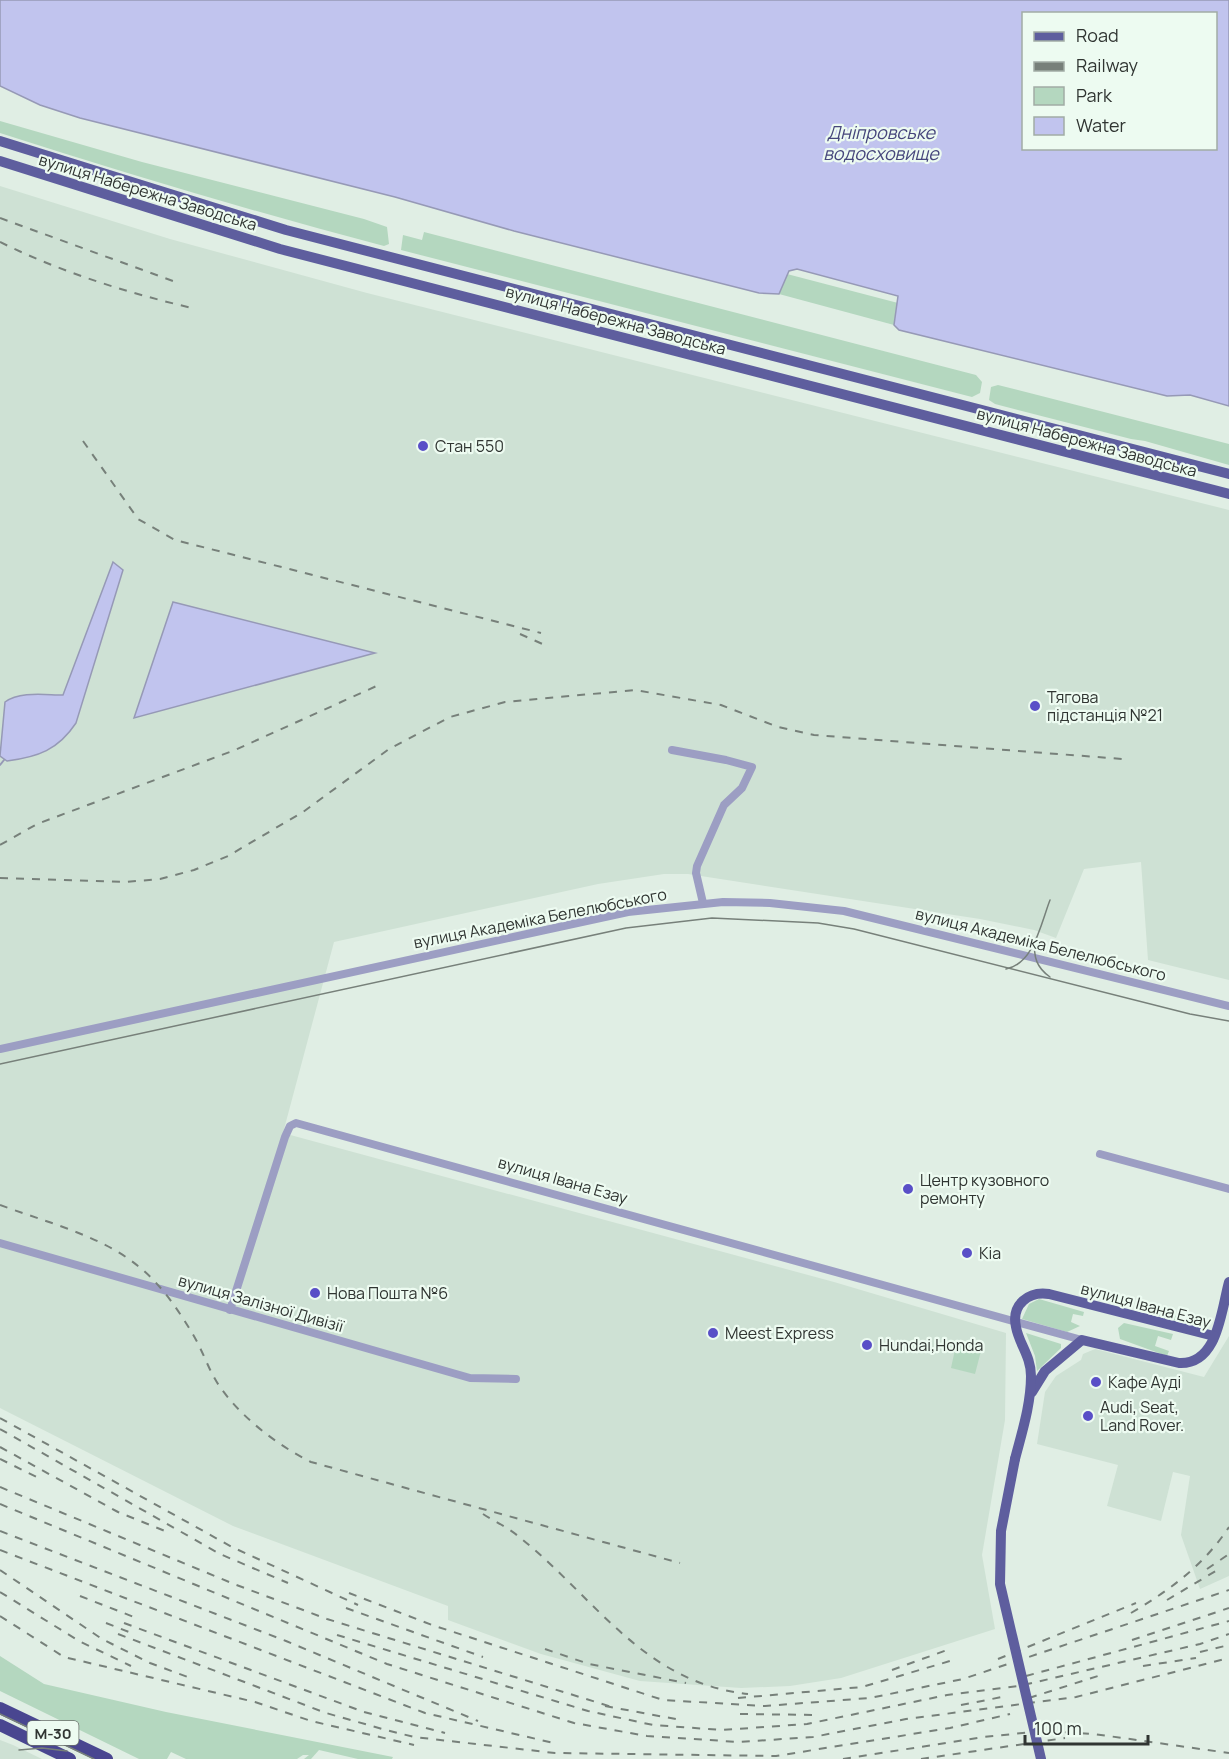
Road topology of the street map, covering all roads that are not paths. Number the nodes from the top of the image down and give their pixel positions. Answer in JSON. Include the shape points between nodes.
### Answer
{"nodes":[{"id":1,"x":0,"y":141,"type":"edge"},
{"id":2,"x":0,"y":161,"type":"edge"},
{"id":3,"x":1229,"y":474,"type":"edge"},
{"id":4,"x":1229,"y":494,"type":"edge"},
{"id":5,"x":672,"y":750,"type":"dead end"},
{"id":6,"x":703,"y":903,"type":"junction"},
{"id":7,"x":1228,"y":1006,"type":"edge"},
{"id":8,"x":0,"y":1049,"type":"edge"},
{"id":9,"x":1100,"y":1154,"type":"dead end"},
{"id":10,"x":1229,"y":1189,"type":"edge"},
{"id":11,"x":0,"y":1243,"type":"edge"},
{"id":12,"x":1229,"y":1282,"type":"edge"},
{"id":13,"x":230,"y":1310,"type":"junction"},
{"id":14,"x":1015,"y":1322,"type":"junction"},
{"id":15,"x":1214,"y":1336,"type":"junction"},
{"id":16,"x":1082,"y":1340,"type":"junction"},
{"id":17,"x":516,"y":1379,"type":"dead end"},
{"id":18,"x":1029,"y":1399,"type":"junction"},
{"id":19,"x":0,"y":1708,"type":"edge"},
{"id":20,"x":0,"y":1725,"type":"edge"},
{"id":21,"x":70,"y":1759,"type":"edge"},
{"id":22,"x":107,"y":1759,"type":"edge"},
{"id":23,"x":1041,"y":1759,"type":"edge"}],
"edges":[{"from":1,"to":3,"type":"main road","name":"вулиця Набережна Заводська","via":[[286,230]]},
{"from":2,"to":4,"type":"main road","name":"вулиця Набережна Заводська","via":[[280,249]]},
{"from":5,"to":6,"type":"street","via":[[752,767],[742,788],[724,805],[697,866]]},
{"from":6,"to":7,"type":"street","name":"вулиця Академіка Белелюбського","via":[[770,903],[844,911]]},
{"from":6,"to":8,"type":"street","name":"вулиця Академіка Белелюбського","via":[[605,917]]},
{"from":9,"to":10,"type":"street"},
{"from":11,"to":13,"type":"street","name":"вулиця Залізної Дивізії"},
{"from":12,"to":15,"type":"main road"},
{"from":13,"to":14,"type":"street","name":"вулиця Івана Езау","via":[[285,1137],[296,1123]]},
{"from":13,"to":17,"type":"street","name":"вулиця Залізної Дивізії","via":[[470,1378]]},
{"from":14,"to":15,"type":"main road","name":"вулиця Івана Езау","via":[[1024,1299],[1040,1293]]},
{"from":14,"to":16,"type":"street","name":"вулиця Івана Езау"},
{"from":14,"to":18,"type":"main road","via":[[1029,1356]]},
{"from":15,"to":16,"type":"main road","name":"вулиця Івана Езау","via":[[1202,1358],[1187,1364]]},
{"from":16,"to":18,"type":"main road","via":[[1045,1371]]},
{"from":18,"to":23,"type":"main road","bridge":true,"via":[[1001,1531],[1000,1584]]},
{"from":19,"to":22,"type":"highway","number":"М-30"},
{"from":20,"to":21,"type":"highway","number":"М-30"}]}
